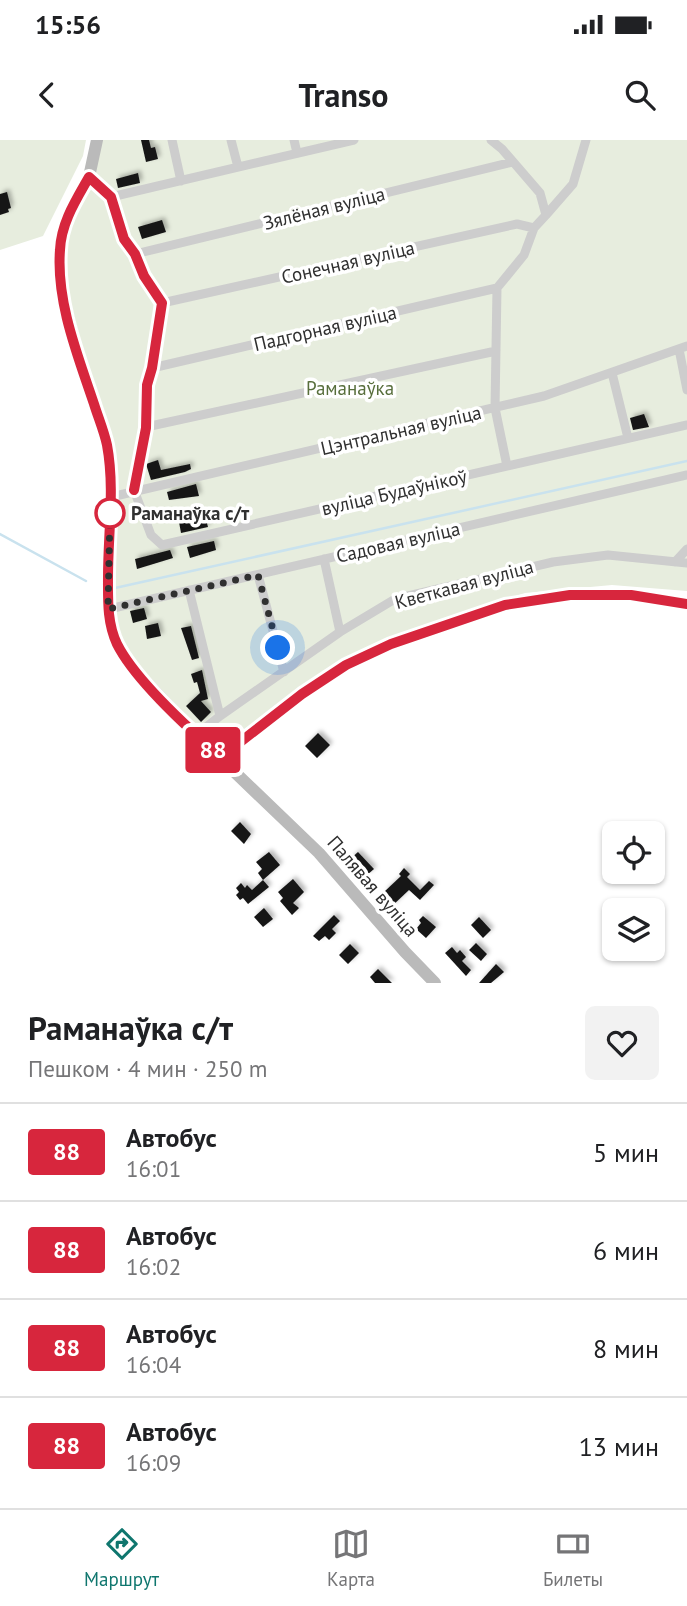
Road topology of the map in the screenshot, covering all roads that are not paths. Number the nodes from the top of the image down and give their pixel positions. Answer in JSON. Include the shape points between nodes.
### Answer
{"nodes":[{"id":1,"x":97,"y":140,"type":"edge"},
{"id":2,"x":172,"y":140,"type":"edge"},
{"id":3,"x":232,"y":140,"type":"edge"},
{"id":4,"x":294,"y":140,"type":"edge"},
{"id":5,"x":354,"y":140,"type":"edge"},
{"id":6,"x":491,"y":140,"type":"edge"},
{"id":7,"x":586,"y":140,"type":"edge"},
{"id":8,"x":297,"y":153,"type":"junction"},
{"id":9,"x":513,"y":162,"type":"junction"},
{"id":10,"x":238,"y":167,"type":"junction"},
{"id":11,"x":89,"y":177,"type":"junction"},
{"id":12,"x":181,"y":181,"type":"junction"},
{"id":13,"x":111,"y":197,"type":"junction"},
{"id":14,"x":547,"y":215,"type":"junction"},
{"id":15,"x":534,"y":228,"type":"junction"},
{"id":16,"x":135,"y":254,"type":"junction"},
{"id":17,"x":497,"y":288,"type":"junction"},
{"id":18,"x":162,"y":303,"type":"junction"},
{"id":19,"x":683,"y":347,"type":"edge"},
{"id":20,"x":496,"y":351,"type":"junction"},
{"id":21,"x":152,"y":368,"type":"junction"},
{"id":22,"x":612,"y":373,"type":"junction"},
{"id":23,"x":687,"y":390,"type":"edge"},
{"id":24,"x":495,"y":408,"type":"junction"},
{"id":25,"x":687,"y":425,"type":"edge"},
{"id":26,"x":146,"y":428,"type":"junction"},
{"id":27,"x":628,"y":439,"type":"junction"},
{"id":28,"x":507,"y":466,"type":"junction"},
{"id":29,"x":687,"y":475,"type":"edge"},
{"id":30,"x":134,"y":490,"type":"junction"},
{"id":31,"x":111,"y":497,"type":"junction"},
{"id":32,"x":687,"y":549,"type":"edge"},
{"id":33,"x":324,"y":559,"type":"junction"},
{"id":34,"x":675,"y":562,"type":"junction"},
{"id":35,"x":687,"y":563,"type":"edge"},
{"id":36,"x":258,"y":575,"type":"junction"},
{"id":37,"x":189,"y":590,"type":"junction"},
{"id":38,"x":687,"y":604,"type":"edge"},
{"id":39,"x":108,"y":609,"type":"junction"},
{"id":40,"x":340,"y":632,"type":"junction"},
{"id":41,"x":284,"y":672,"type":"junction"},
{"id":42,"x":220,"y":716,"type":"junction"},
{"id":43,"x":196,"y":735,"type":"junction"},
{"id":44,"x":221,"y":757,"type":"junction"},
{"id":45,"x":435,"y":983,"type":"edge"}],
"edges":[{"from":1,"to":11,"type":"main road","name":"Палявая вуліца"},
{"from":2,"to":12,"type":"street"},
{"from":3,"to":10,"type":"street"},
{"from":4,"to":8,"type":"street"},
{"from":5,"to":8,"type":"street"},
{"from":6,"to":9,"type":"street"},
{"from":7,"to":14,"type":"street","via":[[573,184]]},
{"from":8,"to":10,"type":"street"},
{"from":9,"to":14,"type":"street","via":[[540,193]]},
{"from":9,"to":16,"type":"street","name":"Зялёная вуліца"},
{"from":10,"to":12,"type":"street"},
{"from":11,"to":13,"type":"street"},
{"from":11,"to":31,"type":"main road","name":"Палявая вуліца","via":[[65,222],[61,289],[107,444]]},
{"from":12,"to":13,"type":"street"},
{"from":13,"to":16,"type":"street","via":[[124,239]]},
{"from":14,"to":15,"type":"street"},
{"from":15,"to":17,"type":"street","via":[[524,255]]},
{"from":15,"to":18,"type":"street","name":"Сонечная вуліца","via":[[517,224]]},
{"from":16,"to":18,"type":"street"},
{"from":17,"to":20,"type":"street"},
{"from":17,"to":21,"type":"street","name":"Падгорная вуліца"},
{"from":18,"to":21,"type":"street"},
{"from":19,"to":22,"type":"street","name":"Цэнтральная вуліца"},
{"from":19,"to":23,"type":"street"},
{"from":20,"to":24,"type":"street"},
{"from":20,"to":26,"type":"street"},
{"from":21,"to":26,"type":"street"},
{"from":22,"to":24,"type":"street","name":"Цэнтральная вуліца"},
{"from":22,"to":27,"type":"street"},
{"from":24,"to":28,"type":"street"},
{"from":24,"to":30,"type":"street","name":"Цэнтральная вуліца"},
{"from":25,"to":27,"type":"street","name":"вуліца Будаўнікоў"},
{"from":26,"to":30,"type":"street"},
{"from":27,"to":28,"type":"street","name":"вуліца Будаўнікоў"},
{"from":28,"to":30,"type":"street","name":"вуліца Будаўнікоў","via":[[162,545],[151,536]]},
{"from":29,"to":33,"type":"street","name":"Садовая вуліца"},
{"from":30,"to":31,"type":"street","name":"Цэнтральная вуліца"},
{"from":31,"to":39,"type":"main road","name":"Палявая вуліца"},
{"from":32,"to":34,"type":"street"},
{"from":33,"to":36,"type":"street","name":"Садовая вуліца"},
{"from":33,"to":40,"type":"street"},
{"from":34,"to":35,"type":"street","name":"Кветкавая вуліца"},
{"from":34,"to":40,"type":"street","name":"Кветкавая вуліца","via":[[608,555],[552,562],[395,599]]},
{"from":36,"to":37,"type":"street","name":"Садовая вуліца"},
{"from":36,"to":41,"type":"street"},
{"from":37,"to":39,"type":"street","name":"Садовая вуліца"},
{"from":37,"to":42,"type":"street"},
{"from":38,"to":44,"type":"street","via":[[631,595],[570,595],[505,605],[391,644],[346,665]]},
{"from":39,"to":43,"type":"main road","name":"Палявая вуліца","via":[[118,645],[134,669]]},
{"from":40,"to":41,"type":"street","name":"Кветкавая вуліца"},
{"from":41,"to":42,"type":"street","name":"Кветкавая вуліца"},
{"from":42,"to":43,"type":"street","name":"Кветкавая вуліца"},
{"from":43,"to":44,"type":"main road","name":"Палявая вуліца"},
{"from":44,"to":45,"type":"main road","name":"Палявая вуліца","via":[[319,853]]}]}
